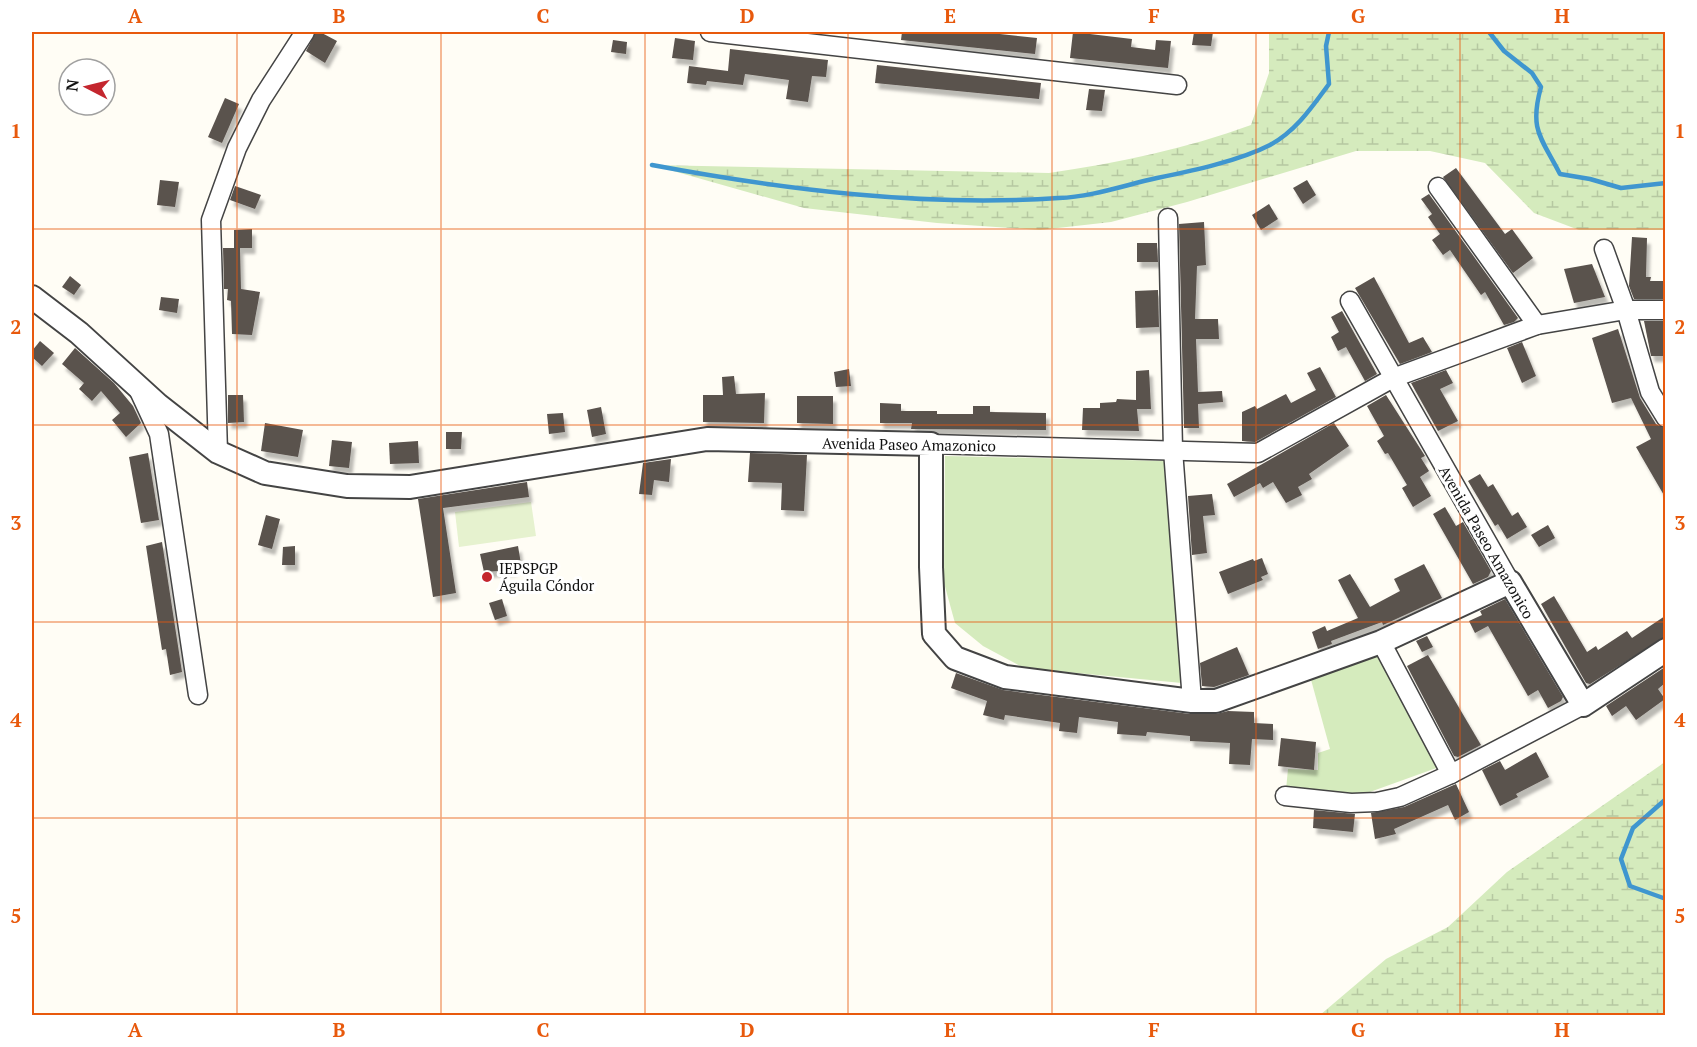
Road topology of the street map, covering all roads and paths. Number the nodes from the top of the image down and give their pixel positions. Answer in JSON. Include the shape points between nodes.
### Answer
{"nodes":[{"id":1,"x":305,"y":32,"type":"edge"},
{"id":2,"x":710,"y":32,"type":"edge"},
{"id":3,"x":1177,"y":85,"type":"dead end"},
{"id":4,"x":1438,"y":186,"type":"dead end"},
{"id":5,"x":1168,"y":218,"type":"dead end"},
{"id":6,"x":1604,"y":249,"type":"dead end"},
{"id":7,"x":32,"y":297,"type":"edge"},
{"id":8,"x":1350,"y":301,"type":"dead end"},
{"id":9,"x":1626,"y":310,"type":"junction"},
{"id":10,"x":1665,"y":310,"type":"edge"},
{"id":11,"x":1537,"y":326,"type":"junction"},
{"id":12,"x":1393,"y":378,"type":"junction"},
{"id":13,"x":135,"y":384,"type":"junction"},
{"id":14,"x":1664,"y":413,"type":"edge"},
{"id":15,"x":931,"y":444,"type":"junction"},
{"id":16,"x":1173,"y":450,"type":"junction"},
{"id":17,"x":218,"y":452,"type":"junction"},
{"id":18,"x":1510,"y":582,"type":"junction"},
{"id":19,"x":1381,"y":642,"type":"junction"},
{"id":20,"x":1665,"y":650,"type":"edge"},
{"id":21,"x":198,"y":695,"type":"dead end"},
{"id":22,"x":1192,"y":701,"type":"junction"},
{"id":23,"x":1583,"y":705,"type":"junction"},
{"id":24,"x":1451,"y":774,"type":"junction"},
{"id":25,"x":1284,"y":796,"type":"dead end"}],
"edges":[{"from":1,"to":17,"type":"street","via":[[261,100],[211,220]]},
{"from":2,"to":3,"type":"street"},
{"from":4,"to":11,"type":"street"},
{"from":5,"to":16,"type":"street"},
{"from":6,"to":9,"type":"street"},
{"from":7,"to":13,"type":"street","name":"Avenida Paseo Amazonico"},
{"from":8,"to":12,"type":"street","name":"Avenida Paseo Amazonico"},
{"from":9,"to":10,"type":"street"},
{"from":9,"to":11,"type":"street"},
{"from":9,"to":14,"type":"street","via":[[1650,392]]},
{"from":11,"to":12,"type":"street"},
{"from":12,"to":16,"type":"street","name":"Avenida Paseo Amazonico","via":[[1258,453]]},
{"from":12,"to":18,"type":"street","name":"Avenida Paseo Amazonico"},
{"from":13,"to":17,"type":"street","name":"Avenida Paseo Amazonico"},
{"from":13,"to":21,"type":"street","via":[[159,434]]},
{"from":15,"to":16,"type":"street","name":"Avenida Paseo Amazonico"},
{"from":15,"to":17,"type":"street","name":"Avenida Paseo Amazonico","via":[[707,439],[410,487],[347,486],[265,473]]},
{"from":15,"to":22,"type":"street","via":[[934,634],[956,658],[1005,678]]},
{"from":16,"to":22,"type":"street"},
{"from":18,"to":19,"type":"street"},
{"from":18,"to":23,"type":"street","name":"Avenida Paseo Amazonico"},
{"from":19,"to":22,"type":"street","via":[[1216,700]]},
{"from":19,"to":24,"type":"street"},
{"from":20,"to":23,"type":"street"},
{"from":23,"to":24,"type":"street"},
{"from":24,"to":25,"type":"street","via":[[1400,797],[1377,802]]}]}
